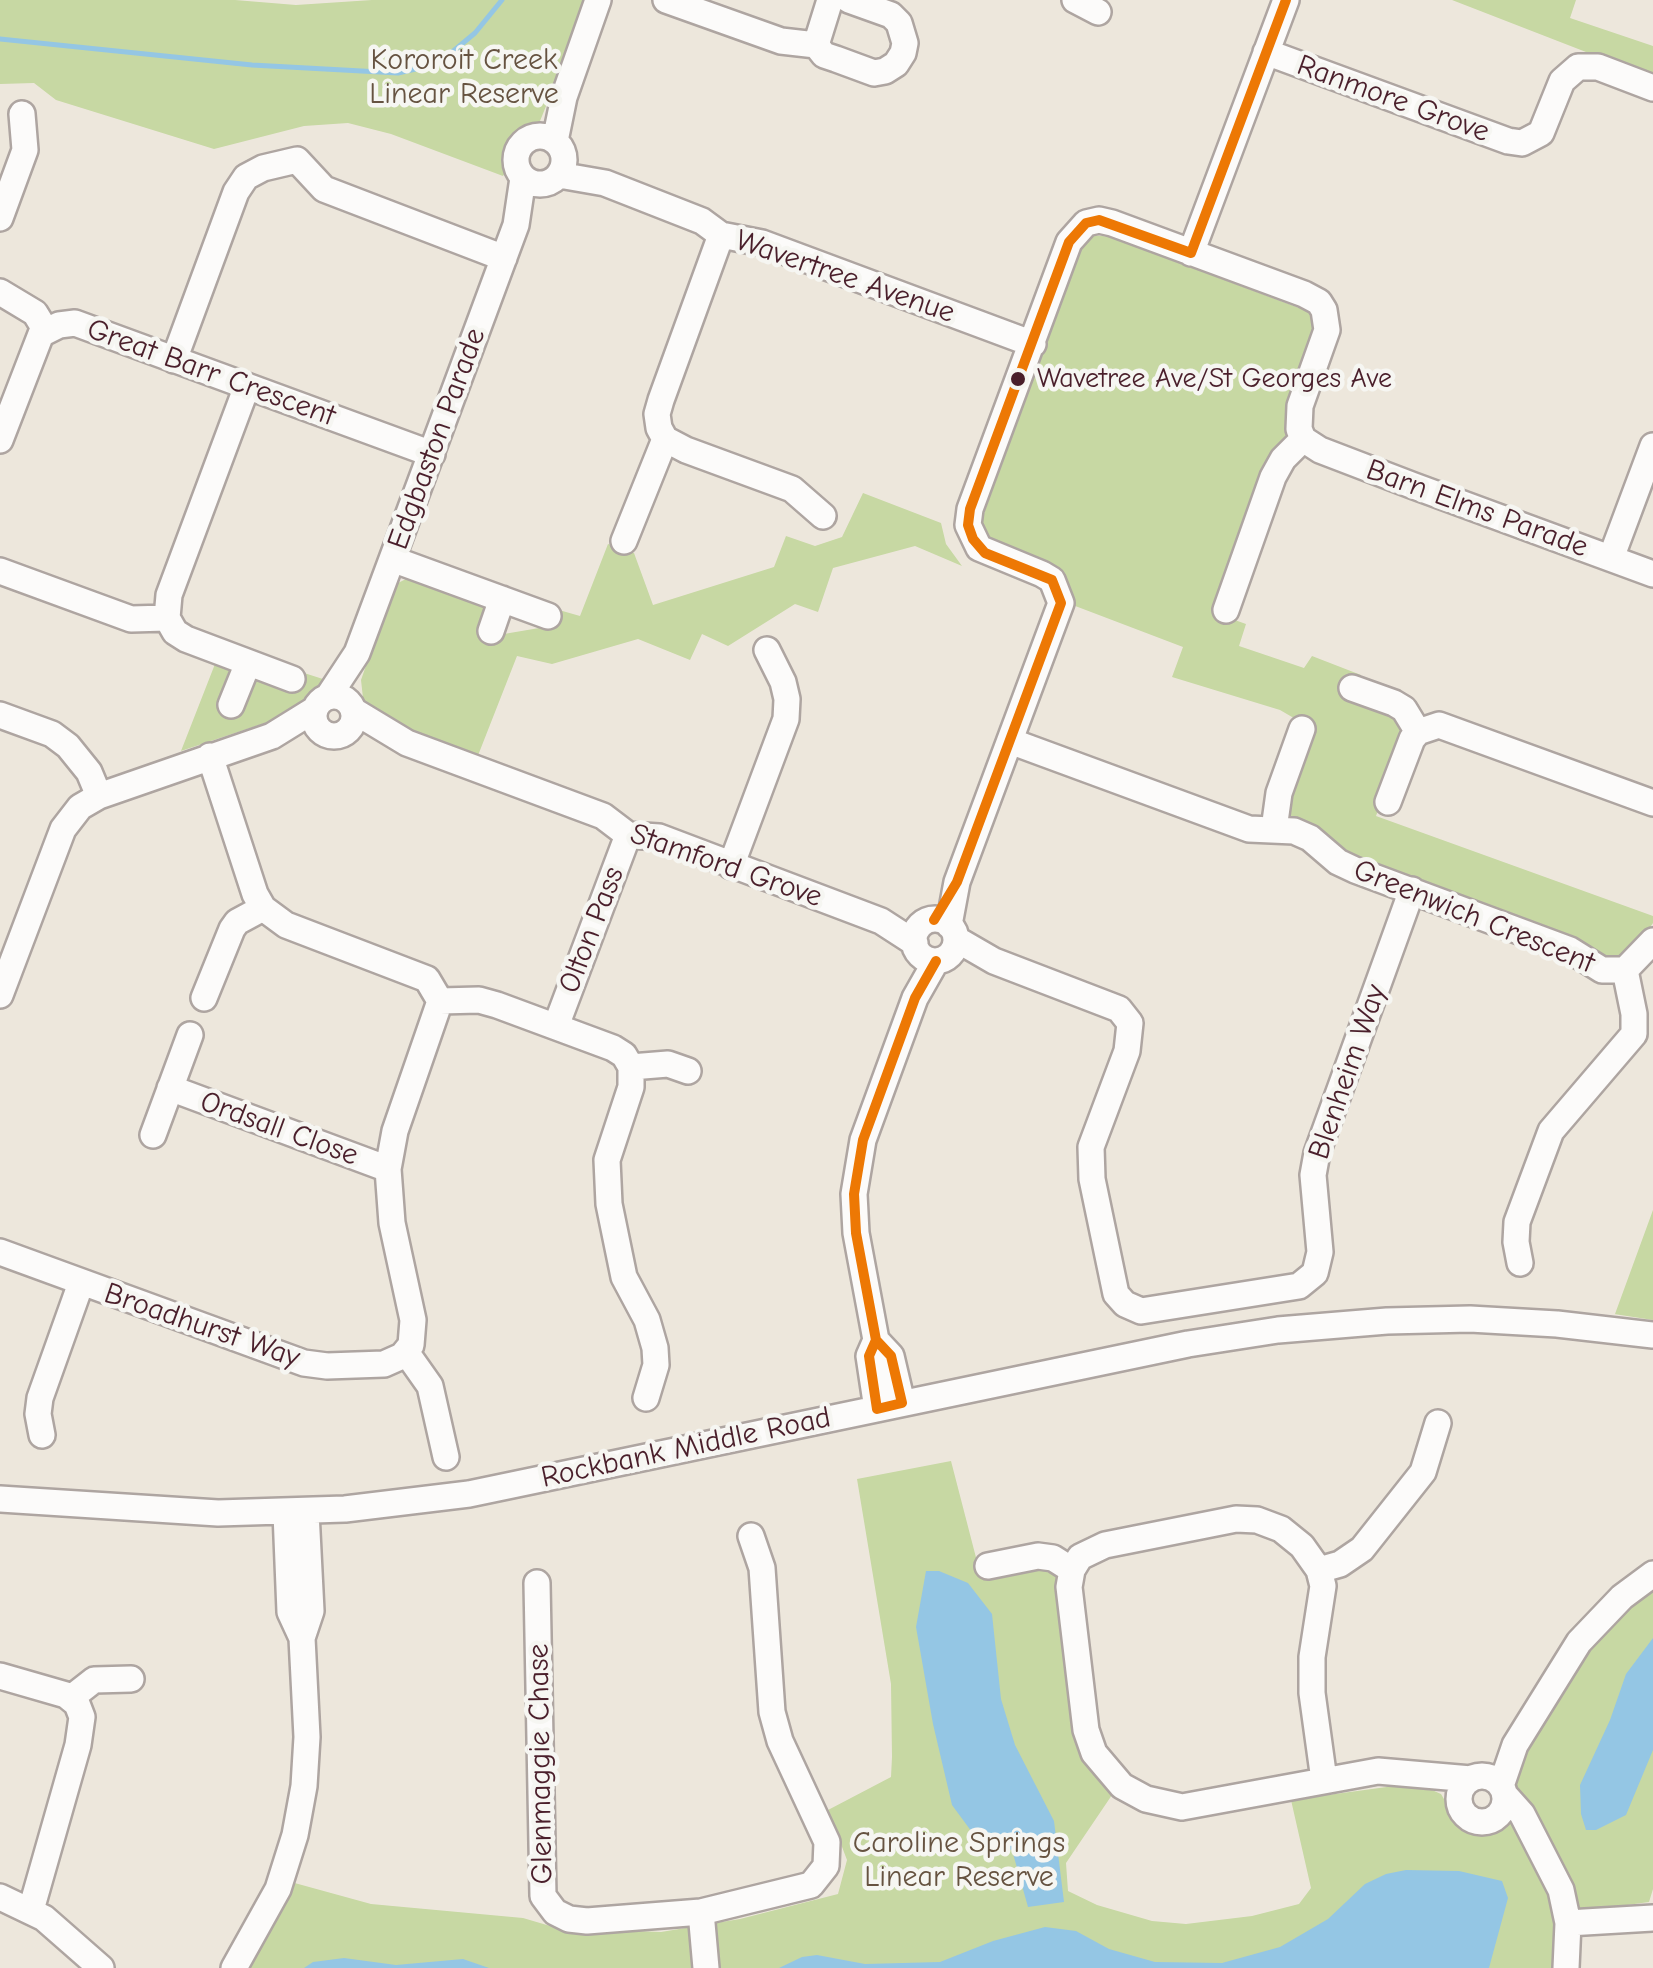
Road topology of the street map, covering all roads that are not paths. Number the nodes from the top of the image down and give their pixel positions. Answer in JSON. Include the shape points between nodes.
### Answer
{"nodes":[{"id":1,"x":598,"y":0,"type":"edge"},
{"id":2,"x":666,"y":0,"type":"edge"},
{"id":3,"x":830,"y":0,"type":"edge"},
{"id":4,"x":849,"y":0,"type":"edge"},
{"id":5,"x":1075,"y":0,"type":"edge"},
{"id":6,"x":1286,"y":0,"type":"edge"},
{"id":7,"x":1098,"y":12,"type":"dead end"},
{"id":8,"x":816,"y":46,"type":"junction"},
{"id":9,"x":1266,"y":52,"type":"junction"},
{"id":10,"x":1653,"y":88,"type":"edge"},
{"id":11,"x":22,"y":114,"type":"dead end"},
{"id":12,"x":547,"y":161,"type":"junction"},
{"id":13,"x":0,"y":218,"type":"edge"},
{"id":14,"x":722,"y":235,"type":"junction"},
{"id":15,"x":1191,"y":253,"type":"junction"},
{"id":16,"x":504,"y":258,"type":"junction"},
{"id":17,"x":0,"y":292,"type":"edge"},
{"id":18,"x":46,"y":330,"type":"junction"},
{"id":19,"x":1032,"y":344,"type":"junction"},
{"id":20,"x":174,"y":360,"type":"junction"},
{"id":21,"x":247,"y":386,"type":"junction"},
{"id":22,"x":665,"y":439,"type":"junction"},
{"id":23,"x":1303,"y":439,"type":"junction"},
{"id":24,"x":0,"y":440,"type":"edge"},
{"id":25,"x":1653,"y":446,"type":"edge"},
{"id":26,"x":432,"y":454,"type":"junction"},
{"id":27,"x":823,"y":516,"type":"dead end"},
{"id":28,"x":624,"y":541,"type":"dead end"},
{"id":29,"x":1611,"y":558,"type":"junction"},
{"id":30,"x":392,"y":559,"type":"junction"},
{"id":31,"x":0,"y":571,"type":"edge"},
{"id":32,"x":1653,"y":574,"type":"edge"},
{"id":33,"x":502,"y":599,"type":"junction"},
{"id":34,"x":1226,"y":610,"type":"dead end"},
{"id":35,"x":548,"y":616,"type":"dead end"},
{"id":36,"x":168,"y":618,"type":"junction"},
{"id":37,"x":490,"y":630,"type":"dead end"},
{"id":38,"x":767,"y":650,"type":"dead end"},
{"id":39,"x":248,"y":662,"type":"junction"},
{"id":40,"x":292,"y":679,"type":"dead end"},
{"id":41,"x":1352,"y":688,"type":"dead end"},
{"id":42,"x":232,"y":705,"type":"dead end"},
{"id":43,"x":336,"y":714,"type":"junction"},
{"id":44,"x":0,"y":715,"type":"edge"},
{"id":45,"x":1302,"y":729,"type":"dead end"},
{"id":46,"x":1418,"y":732,"type":"junction"},
{"id":47,"x":1010,"y":741,"type":"junction"},
{"id":48,"x":210,"y":756,"type":"junction"},
{"id":49,"x":99,"y":796,"type":"junction"},
{"id":50,"x":1388,"y":802,"type":"dead end"},
{"id":51,"x":1653,"y":803,"type":"edge"},
{"id":52,"x":1274,"y":829,"type":"junction"},
{"id":53,"x":628,"y":835,"type":"junction"},
{"id":54,"x":731,"y":866,"type":"junction"},
{"id":55,"x":1412,"y":890,"type":"junction"},
{"id":56,"x":262,"y":908,"type":"junction"},
{"id":57,"x":935,"y":940,"type":"junction"},
{"id":58,"x":1653,"y":941,"type":"edge"},
{"id":59,"x":9,"y":946,"type":"edge"},
{"id":60,"x":1625,"y":970,"type":"junction"},
{"id":61,"x":0,"y":995,"type":"edge"},
{"id":62,"x":204,"y":998,"type":"dead end"},
{"id":63,"x":440,"y":1000,"type":"junction"},
{"id":64,"x":556,"y":1026,"type":"junction"},
{"id":65,"x":190,"y":1036,"type":"dead end"},
{"id":66,"x":631,"y":1067,"type":"junction"},
{"id":67,"x":688,"y":1071,"type":"dead end"},
{"id":68,"x":170,"y":1088,"type":"junction"},
{"id":69,"x":153,"y":1135,"type":"dead end"},
{"id":70,"x":388,"y":1170,"type":"junction"},
{"id":71,"x":0,"y":1252,"type":"edge"},
{"id":72,"x":1520,"y":1263,"type":"dead end"},
{"id":73,"x":81,"y":1283,"type":"junction"},
{"id":74,"x":1653,"y":1335,"type":"edge"},
{"id":75,"x":406,"y":1352,"type":"junction"},
{"id":76,"x":646,"y":1398,"type":"dead end"},
{"id":77,"x":889,"y":1406,"type":"junction"},
{"id":78,"x":1438,"y":1423,"type":"dead end"},
{"id":79,"x":42,"y":1435,"type":"dead end"},
{"id":80,"x":446,"y":1457,"type":"dead end"},
{"id":81,"x":0,"y":1491,"type":"edge"},
{"id":82,"x":0,"y":1499,"type":"edge"},
{"id":83,"x":72,"y":1504,"type":"junction"},
{"id":84,"x":296,"y":1512,"type":"junction"},
{"id":85,"x":751,"y":1536,"type":"dead end"},
{"id":86,"x":988,"y":1566,"type":"dead end"},
{"id":87,"x":1072,"y":1570,"type":"junction"},
{"id":88,"x":1319,"y":1570,"type":"junction"},
{"id":89,"x":1653,"y":1574,"type":"edge"},
{"id":90,"x":537,"y":1582,"type":"dead end"},
{"id":91,"x":0,"y":1676,"type":"edge"},
{"id":92,"x":132,"y":1678,"type":"dead end"},
{"id":93,"x":71,"y":1698,"type":"junction"},
{"id":94,"x":1413,"y":1774,"type":"junction"},
{"id":95,"x":1324,"y":1780,"type":"junction"},
{"id":96,"x":1490,"y":1784,"type":"junction"},
{"id":97,"x":1460,"y":1805,"type":"junction"},
{"id":98,"x":1492,"y":1820,"type":"junction"},
{"id":99,"x":1536,"y":1840,"type":"junction"},
{"id":100,"x":0,"y":1897,"type":"edge"},
{"id":101,"x":31,"y":1910,"type":"junction"},
{"id":102,"x":701,"y":1912,"type":"junction"},
{"id":103,"x":1653,"y":1918,"type":"edge"},
{"id":104,"x":1568,"y":1923,"type":"junction"},
{"id":105,"x":102,"y":1968,"type":"edge"},
{"id":106,"x":234,"y":1968,"type":"edge"},
{"id":107,"x":706,"y":1968,"type":"edge"},
{"id":108,"x":1566,"y":1968,"type":"edge"}],
"edges":[{"from":1,"to":12,"type":"street","name":"Edgbaston Parade"},
{"from":2,"to":8,"type":"street","via":[[781,42]]},
{"from":3,"to":8,"type":"street"},
{"from":4,"to":8,"type":"street","via":[[899,23],[905,43],[896,64],[874,73]]},
{"from":5,"to":7,"type":"street"},
{"from":6,"to":9,"type":"street"},
{"from":9,"to":10,"type":"street","name":"Ranmore Grove","via":[[1508,142],[1541,133],[1562,81],[1578,68],[1598,68]]},
{"from":9,"to":15,"type":"street"},
{"from":11,"to":13,"type":"street","via":[[25,150]]},
{"from":12,"to":14,"type":"street","name":"Wavertree Avenue","via":[[702,221]]},
{"from":12,"to":16,"type":"street","name":"Edgbaston Parade"},
{"from":14,"to":19,"type":"street","name":"Wavertree Avenue","via":[[762,242]]},
{"from":14,"to":22,"type":"street","via":[[658,410]]},
{"from":15,"to":19,"type":"street","via":[[1112,223],[1086,223],[1069,242]]},
{"from":15,"to":23,"type":"street","via":[[1304,294],[1324,310],[1328,330],[1300,406]]},
{"from":16,"to":20,"type":"street","via":[[324,189],[297,160],[263,168],[236,192]]},
{"from":16,"to":26,"type":"street","name":"Edgbaston Parade"},
{"from":17,"to":18,"type":"street","via":[[35,312]]},
{"from":18,"to":20,"type":"street","name":"Great Barr Crescent","via":[[85,325]]},
{"from":18,"to":24,"type":"street","name":"Great Barr Crescent"},
{"from":19,"to":47,"type":"street","via":[[968,525],[985,553],[1042,574],[1059,592],[1058,614]]},
{"from":20,"to":21,"type":"street","name":"Great Barr Crescent"},
{"from":21,"to":26,"type":"street","name":"Great Barr Crescent"},
{"from":21,"to":36,"type":"street","via":[[168,595]]},
{"from":22,"to":27,"type":"street","via":[[792,489]]},
{"from":22,"to":28,"type":"street"},
{"from":23,"to":29,"type":"street","name":"Barn Elms Parade"},
{"from":23,"to":34,"type":"street","via":[[1273,477]]},
{"from":25,"to":29,"type":"street"},
{"from":26,"to":30,"type":"street","name":"Edgbaston Parade"},
{"from":29,"to":32,"type":"street","name":"Barn Elms Parade"},
{"from":30,"to":33,"type":"street"},
{"from":30,"to":43,"type":"street","name":"Edgbaston Parade"},
{"from":31,"to":36,"type":"street","via":[[131,619]]},
{"from":33,"to":35,"type":"street"},
{"from":33,"to":37,"type":"street"},
{"from":36,"to":39,"type":"street","via":[[186,638]]},
{"from":38,"to":54,"type":"street","via":[[783,682],[786,719]]},
{"from":39,"to":40,"type":"street"},
{"from":39,"to":42,"type":"street"},
{"from":41,"to":46,"type":"street","via":[[1404,709]]},
{"from":43,"to":48,"type":"street"},
{"from":43,"to":53,"type":"street","name":"Stamford Grove","via":[[602,816]]},
{"from":44,"to":49,"type":"street","via":[[68,746]]},
{"from":45,"to":52,"type":"street"},
{"from":46,"to":50,"type":"street"},
{"from":46,"to":51,"type":"street","via":[[1450,728]]},
{"from":47,"to":52,"type":"street","name":"Greenwich Crescent","via":[[1249,830]]},
{"from":47,"to":57,"type":"street"},
{"from":48,"to":49,"type":"street"},
{"from":48,"to":56,"type":"street"},
{"from":49,"to":59,"type":"street","via":[[80,807],[64,829]]},
{"from":52,"to":55,"type":"street","name":"Greenwich Crescent","via":[[1310,838],[1338,862]]},
{"from":53,"to":54,"type":"street","name":"Stamford Grove","via":[[659,838]]},
{"from":53,"to":64,"type":"street","name":"Olton Pass"},
{"from":54,"to":57,"type":"street","name":"Stamford Grove"},
{"from":55,"to":57,"type":"street","name":"Blenheim Way","via":[[1317,1153],[1318,1265],[1309,1280],[1141,1310],[1119,1299],[1090,1147],[1128,1052],[1130,1023],[1118,1009]]},
{"from":55,"to":60,"type":"street","name":"Greenwich Crescent","via":[[1570,950],[1602,970]]},
{"from":56,"to":62,"type":"street","via":[[232,928]]},
{"from":56,"to":63,"type":"street","via":[[286,925],[428,979]]},
{"from":57,"to":77,"type":"street","via":[[862,1140],[854,1194],[876,1340],[890,1356]]},
{"from":58,"to":60,"type":"street","name":"Greenwich Crescent"},
{"from":59,"to":61,"type":"street"},
{"from":60,"to":72,"type":"street","via":[[1634,1034],[1550,1130],[1518,1222]]},
{"from":63,"to":64,"type":"street","via":[[479,1000]]},
{"from":63,"to":70,"type":"street","via":[[395,1130]]},
{"from":64,"to":66,"type":"street","via":[[613,1048]]},
{"from":65,"to":68,"type":"street","name":"Ordsall Close"},
{"from":66,"to":67,"type":"street","via":[[668,1064]]},
{"from":66,"to":76,"type":"street","via":[[631,1088],[607,1160],[624,1277],[655,1348]]},
{"from":68,"to":69,"type":"street","name":"Ordsall Close"},
{"from":68,"to":70,"type":"street","name":"Ordsall Close"},
{"from":70,"to":75,"type":"street","via":[[413,1320]]},
{"from":71,"to":73,"type":"street","name":"Broadhurst Way"},
{"from":73,"to":75,"type":"street","name":"Broadhurst Way","via":[[304,1363],[384,1364]]},
{"from":73,"to":79,"type":"street","via":[[40,1398]]},
{"from":74,"to":77,"type":"street","name":"Rockbank Middle Road","via":[[1470,1320],[1278,1330]]},
{"from":75,"to":80,"type":"street","via":[[430,1386]]},
{"from":77,"to":84,"type":"street","name":"Rockbank Middle Road","via":[[469,1494]]},
{"from":78,"to":88,"type":"street","via":[[1423,1472],[1362,1549]]},
{"from":81,"to":83,"type":"street","name":"Rockbank Middle Road"},
{"from":82,"to":83,"type":"street","name":"Rockbank Middle Road"},
{"from":83,"to":84,"type":"street","name":"Rockbank Middle Road"},
{"from":84,"to":106,"type":"street","via":[[290,1612],[302,1638],[306,1760],[295,1835],[278,1889]]},
{"from":85,"to":102,"type":"street","name":"Glenmaggie Chase","via":[[762,1568],[772,1712],[827,1842],[826,1866],[810,1885]]},
{"from":86,"to":87,"type":"street","via":[[1038,1556]]},
{"from":87,"to":88,"type":"street","via":[[1080,1556],[1105,1544],[1236,1519],[1281,1529]]},
{"from":87,"to":95,"type":"street","via":[[1086,1730],[1094,1752],[1122,1786],[1182,1807]]},
{"from":88,"to":95,"type":"street","via":[[1312,1694]]},
{"from":89,"to":96,"type":"street","via":[[1579,1642]]},
{"from":90,"to":102,"type":"street","name":"Glenmaggie Chase","via":[[543,1896],[555,1912],[587,1921]]},
{"from":91,"to":93,"type":"street"},
{"from":92,"to":93,"type":"street","via":[[94,1680]]},
{"from":93,"to":101,"type":"street","via":[[83,1724]]},
{"from":94,"to":95,"type":"street","via":[[1378,1770]]},
{"from":94,"to":96,"type":"street"},
{"from":94,"to":97,"type":"street"},
{"from":96,"to":97,"type":"street","via":[[1461,1790]]},
{"from":96,"to":98,"type":"street","via":[[1502,1810]]},
{"from":96,"to":99,"type":"street","via":[[1522,1814]]},
{"from":97,"to":98,"type":"street","via":[[1469,1818]]},
{"from":98,"to":99,"type":"street"},
{"from":99,"to":104,"type":"street","via":[[1561,1890]]},
{"from":100,"to":101,"type":"street"},
{"from":101,"to":105,"type":"street"},
{"from":102,"to":107,"type":"street"},
{"from":103,"to":104,"type":"street"},
{"from":104,"to":108,"type":"street"}]}
